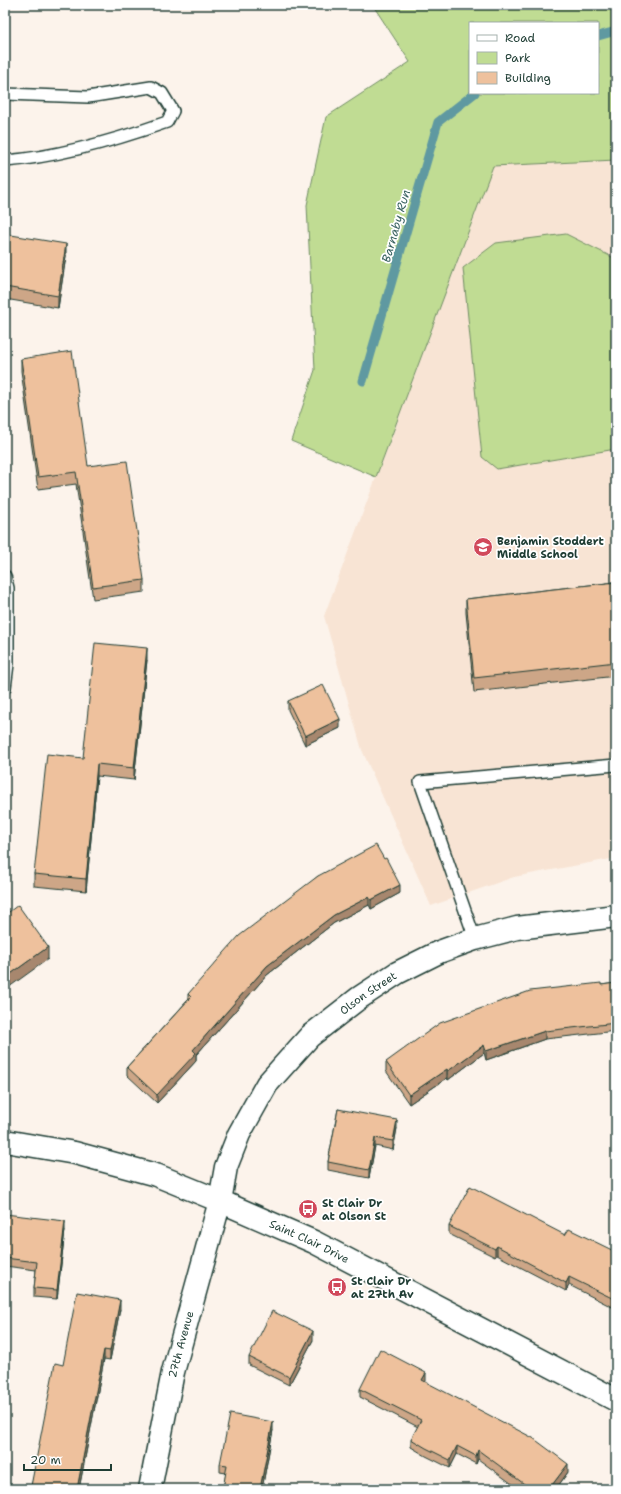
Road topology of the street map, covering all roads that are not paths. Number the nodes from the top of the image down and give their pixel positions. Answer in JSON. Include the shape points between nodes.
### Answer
{"nodes":[{"id":1,"x":5,"y":94,"type":"edge"},
{"id":2,"x":5,"y":161,"type":"edge"},
{"id":3,"x":5,"y":576,"type":"edge"},
{"id":4,"x":5,"y":688,"type":"edge"},
{"id":5,"x":616,"y":765,"type":"edge"},
{"id":6,"x":616,"y":916,"type":"edge"},
{"id":7,"x":475,"y":939,"type":"junction"},
{"id":8,"x":5,"y":1141,"type":"edge"},
{"id":9,"x":220,"y":1201,"type":"junction"},
{"id":10,"x":616,"y":1400,"type":"edge"},
{"id":11,"x":150,"y":1489,"type":"edge"}],
"edges":[{"from":1,"to":2,"type":"lane","via":[[88,97],[151,88],[162,93],[173,110],[167,122],[131,134],[60,152]]},
{"from":3,"to":4,"type":"lane","via":[[8,588],[8,664]]},
{"from":5,"to":7,"type":"lane","via":[[420,782]]},
{"from":6,"to":7,"type":"street","name":"Olson Street","via":[[517,928]]},
{"from":7,"to":9,"type":"street","name":"Olson Street","via":[[439,952],[397,973],[310,1036],[267,1084],[239,1134],[226,1167]]},
{"from":8,"to":9,"type":"street","name":"Saint Clair Drive","via":[[75,1152],[156,1175]]},
{"from":9,"to":10,"type":"street","name":"Saint Clair Drive","via":[[314,1242]]},
{"from":9,"to":11,"type":"street","name":"27th Avenue","via":[[173,1372]]}]}
